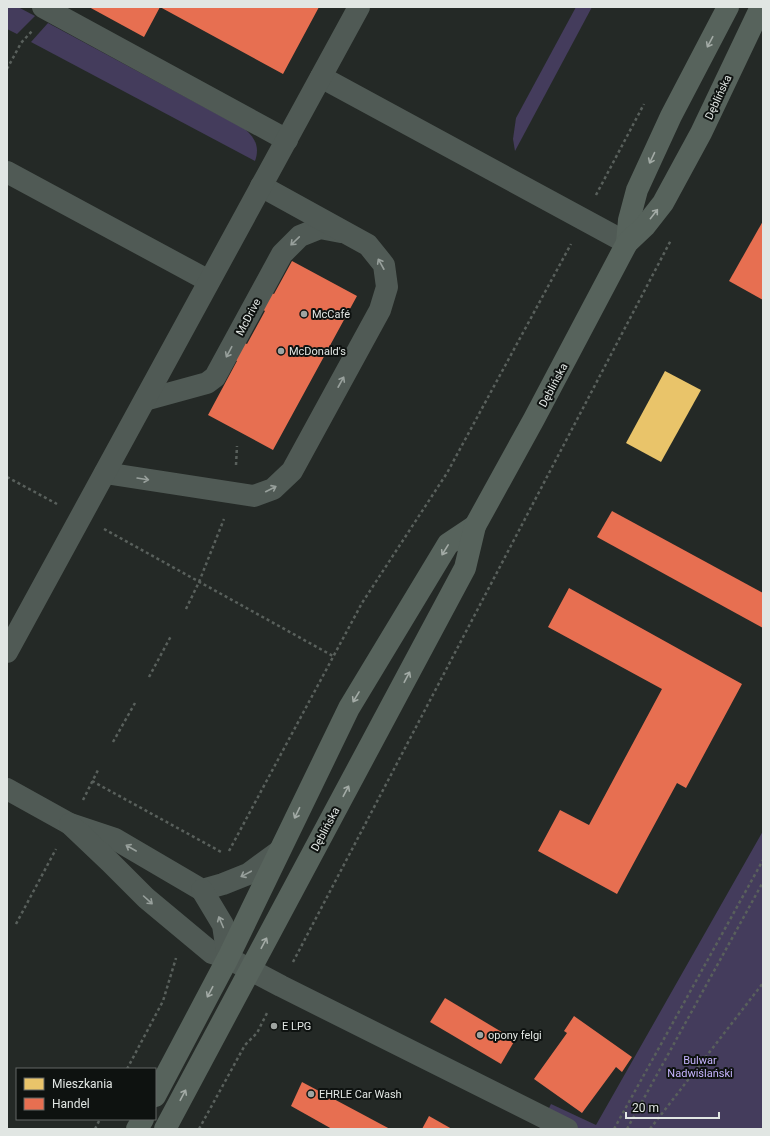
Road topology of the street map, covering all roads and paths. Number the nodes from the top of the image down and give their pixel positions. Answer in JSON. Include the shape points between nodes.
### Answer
{"nodes":[{"id":1,"x":359,"y":7,"type":"edge"},
{"id":2,"x":728,"y":7,"type":"edge"},
{"id":3,"x":761,"y":7,"type":"edge"},
{"id":4,"x":45,"y":8,"type":"edge"},
{"id":5,"x":7,"y":69,"type":"edge"},
{"id":6,"x":321,"y":77,"type":"junction"},
{"id":7,"x":645,"y":102,"type":"dead end"},
{"id":8,"x":287,"y":140,"type":"junction"},
{"id":9,"x":7,"y":172,"type":"edge"},
{"id":10,"x":261,"y":186,"type":"junction"},
{"id":11,"x":584,"y":219,"type":"junction"},
{"id":12,"x":344,"y":232,"type":"junction"},
{"id":13,"x":671,"y":240,"type":"dead end"},
{"id":14,"x":627,"y":243,"type":"junction"},
{"id":15,"x":209,"y":281,"type":"junction"},
{"id":16,"x":145,"y":400,"type":"junction"},
{"id":17,"x":237,"y":446,"type":"dead end"},
{"id":18,"x":105,"y":473,"type":"junction"},
{"id":19,"x":7,"y":477,"type":"edge"},
{"id":20,"x":231,"y":492,"type":"junction"},
{"id":21,"x":81,"y":517,"type":"junction"},
{"id":22,"x":475,"y":526,"type":"junction"},
{"id":23,"x":199,"y":582,"type":"junction"},
{"id":24,"x":186,"y":609,"type":"dead end"},
{"id":25,"x":171,"y":636,"type":"dead end"},
{"id":26,"x":7,"y":652,"type":"edge"},
{"id":27,"x":333,"y":656,"type":"junction"},
{"id":28,"x":149,"y":677,"type":"dead end"},
{"id":29,"x":134,"y":703,"type":"dead end"},
{"id":30,"x":113,"y":742,"type":"dead end"},
{"id":31,"x":99,"y":768,"type":"dead end"},
{"id":32,"x":92,"y":781,"type":"junction"},
{"id":33,"x":7,"y":789,"type":"edge"},
{"id":34,"x":82,"y":801,"type":"dead end"},
{"id":35,"x":70,"y":824,"type":"junction"},
{"id":36,"x":58,"y":846,"type":"dead end"},
{"id":37,"x":278,"y":852,"type":"junction"},
{"id":38,"x":763,"y":860,"type":"edge"},
{"id":39,"x":763,"y":882,"type":"edge"},
{"id":40,"x":202,"y":890,"type":"junction"},
{"id":41,"x":16,"y":924,"type":"dead end"},
{"id":42,"x":175,"y":952,"type":"dead end"},
{"id":43,"x":228,"y":958,"type":"junction"},
{"id":44,"x":291,"y":965,"type":"dead end"},
{"id":45,"x":250,"y":970,"type":"junction"},
{"id":46,"x":763,"y":983,"type":"edge"},
{"id":47,"x":267,"y":1013,"type":"dead end"},
{"id":48,"x":128,"y":1068,"type":"edge"},
{"id":49,"x":156,"y":1094,"type":"edge"},
{"id":50,"x":100,"y":1120,"type":"edge"},
{"id":51,"x":142,"y":1120,"type":"edge"},
{"id":52,"x":562,"y":1128,"type":"edge"},
{"id":53,"x":95,"y":1129,"type":"edge"},
{"id":54,"x":137,"y":1129,"type":"edge"},
{"id":55,"x":165,"y":1129,"type":"edge"},
{"id":56,"x":199,"y":1129,"type":"edge"},
{"id":57,"x":614,"y":1129,"type":"edge"},
{"id":58,"x":627,"y":1129,"type":"edge"},
{"id":59,"x":650,"y":1129,"type":"edge"}],
"edges":[{"from":1,"to":6,"type":"lane"},
{"from":2,"to":14,"type":"main road","name":"Dęblińska","one_way":true,"via":[[671,116],[637,190]]},
{"from":14,"to":3,"type":"main road","name":"Dęblińska","one_way":true,"via":[[645,226],[663,203],[701,133]]},
{"from":4,"to":5,"type":"path","via":[[42,20],[21,43]]},
{"from":4,"to":8,"type":"lane"},
{"from":6,"to":8,"type":"lane"},
{"from":6,"to":11,"type":"lane"},
{"from":7,"to":11,"type":"path"},
{"from":8,"to":10,"type":"lane"},
{"from":9,"to":15,"type":"lane"},
{"from":10,"to":12,"type":"lane"},
{"from":10,"to":15,"type":"lane"},
{"from":11,"to":14,"type":"lane"},
{"from":11,"to":27,"type":"path","via":[[447,473],[362,603]]},
{"from":12,"to":16,"type":"lane","name":"McDrive","one_way":true,"via":[[320,228],[300,236],[282,254],[215,377],[207,382]]},
{"from":20,"to":12,"type":"lane","one_way":true,"via":[[254,496],[274,489],[292,471],[380,310],[387,287],[384,266],[368,245]]},
{"from":13,"to":44,"type":"path"},
{"from":14,"to":22,"type":"main road","name":"Dęblińska"},
{"from":15,"to":16,"type":"lane"},
{"from":16,"to":18,"type":"lane"},
{"from":17,"to":20,"type":"path"},
{"from":18,"to":20,"type":"lane","one_way":true},
{"from":18,"to":21,"type":"lane"},
{"from":19,"to":21,"type":"path"},
{"from":20,"to":23,"type":"path","via":[[227,511]]},
{"from":21,"to":23,"type":"path"},
{"from":21,"to":26,"type":"lane"},
{"from":22,"to":37,"type":"main road","name":"Dęblińska","one_way":true,"via":[[448,544],[349,708]]},
{"from":45,"to":22,"type":"main road","name":"Dęblińska","one_way":true,"via":[[465,568]]},
{"from":23,"to":24,"type":"path"},
{"from":23,"to":27,"type":"path"},
{"from":25,"to":28,"type":"path"},
{"from":27,"to":32,"type":"path","via":[[226,855]]},
{"from":29,"to":30,"type":"path"},
{"from":31,"to":32,"type":"path"},
{"from":32,"to":34,"type":"path"},
{"from":33,"to":35,"type":"lane"},
{"from":40,"to":35,"type":"lane","one_way":true,"via":[[116,839]]},
{"from":35,"to":43,"type":"lane","one_way":true,"via":[[151,903],[212,953]]},
{"from":36,"to":41,"type":"path"},
{"from":37,"to":40,"type":"lane","one_way":true,"via":[[248,874]]},
{"from":37,"to":43,"type":"main road","name":"Dęblińska"},
{"from":38,"to":57,"type":"path"},
{"from":39,"to":58,"type":"path"},
{"from":43,"to":40,"type":"lane","one_way":true,"via":[[223,924]]},
{"from":42,"to":48,"type":"path","via":[[163,1002]]},
{"from":43,"to":45,"type":"lane"},
{"from":43,"to":49,"type":"main road","name":"Dęblińska","one_way":true},
{"from":45,"to":52,"type":"lane"},
{"from":55,"to":45,"type":"main road","name":"Dęblińska","one_way":true},
{"from":46,"to":59,"type":"path"},
{"from":47,"to":56,"type":"path","via":[[257,1033],[245,1045]]},
{"from":50,"to":53,"type":"path"},
{"from":51,"to":54,"type":"main road"}]}
